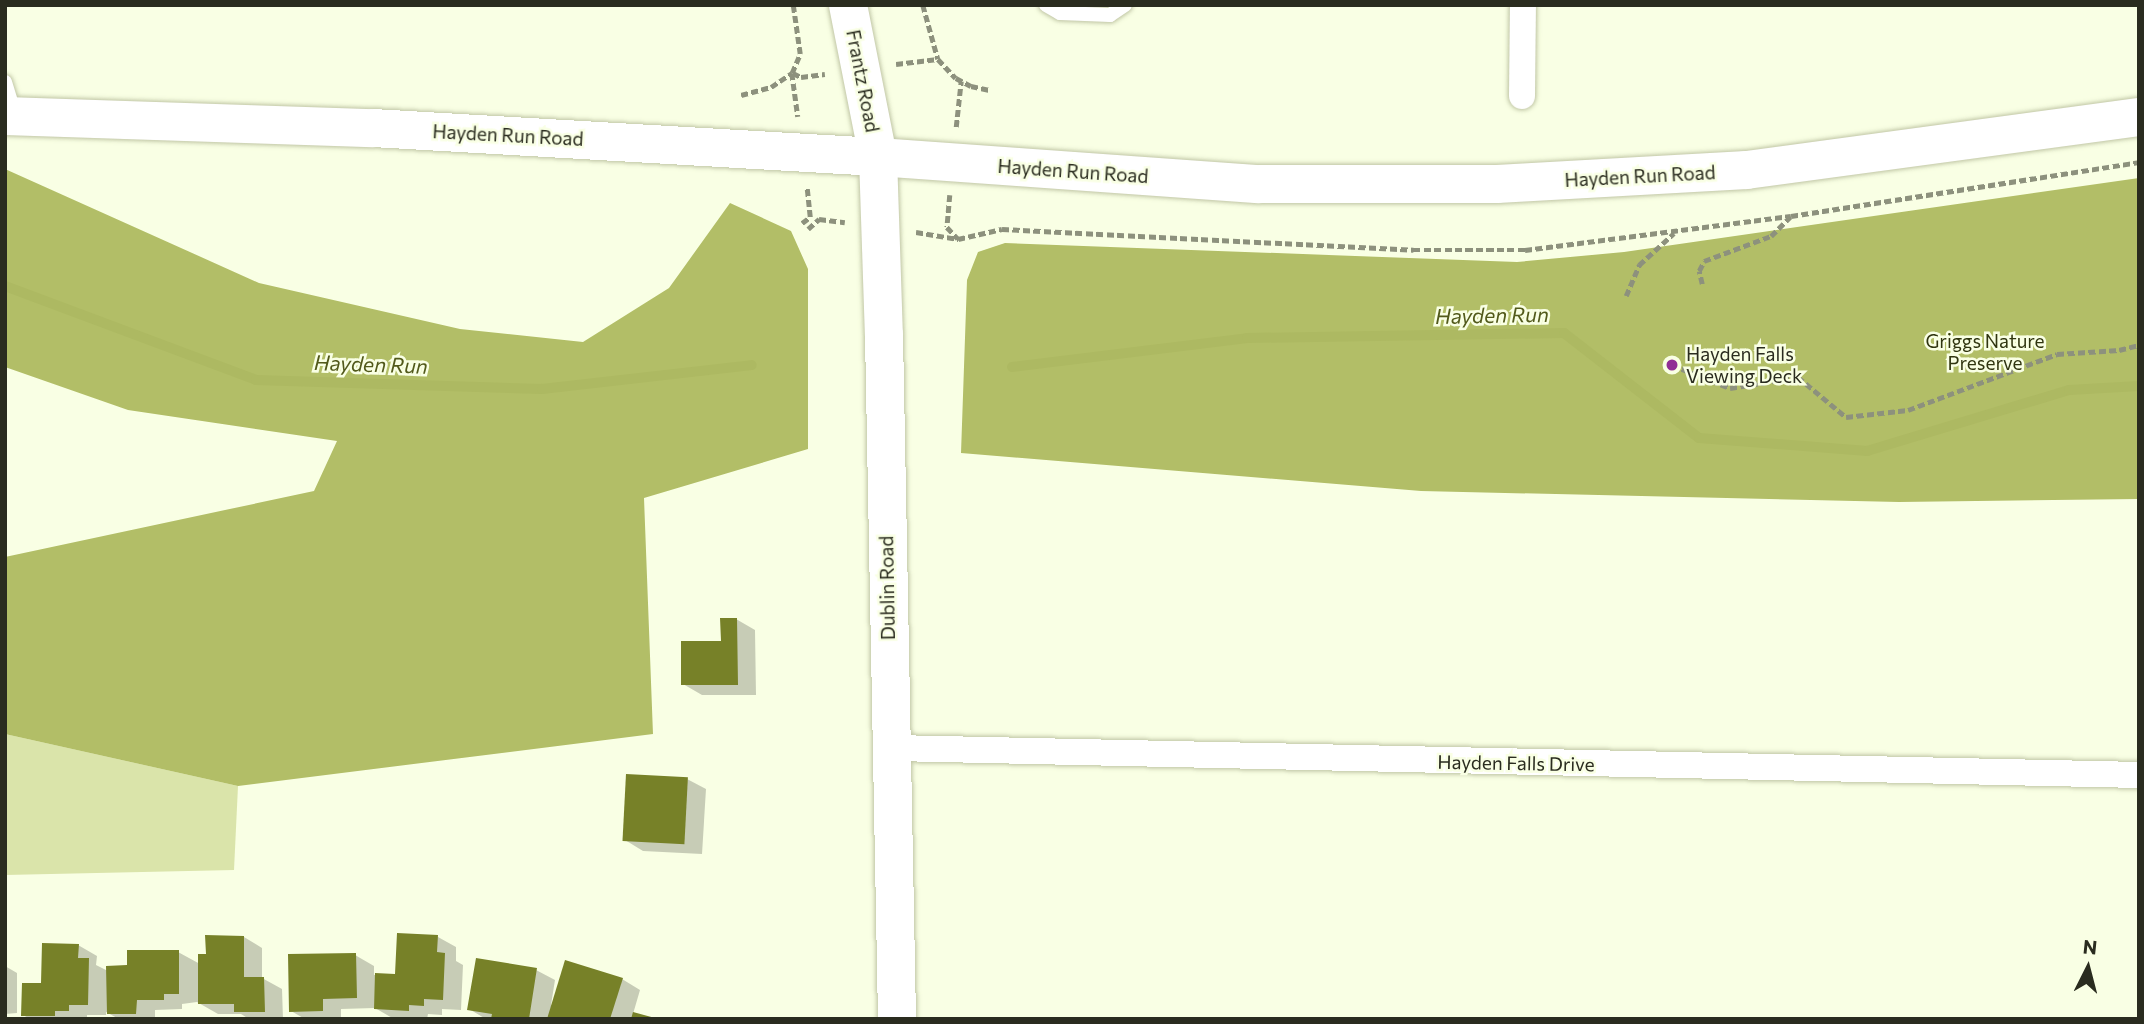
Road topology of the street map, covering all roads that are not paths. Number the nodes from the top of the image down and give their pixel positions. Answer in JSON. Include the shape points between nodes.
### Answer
{"nodes":[{"id":1,"x":849,"y":5,"type":"edge"},
{"id":2,"x":1046,"y":5,"type":"edge"},
{"id":3,"x":1125,"y":5,"type":"edge"},
{"id":4,"x":1523,"y":5,"type":"edge"},
{"id":5,"x":1522,"y":96,"type":"dead end"},
{"id":6,"x":9,"y":105,"type":"edge"},
{"id":7,"x":2139,"y":117,"type":"edge"},
{"id":8,"x":877,"y":157,"type":"junction"},
{"id":9,"x":893,"y":748,"type":"junction"},
{"id":10,"x":2139,"y":775,"type":"edge"},
{"id":11,"x":897,"y":1019,"type":"edge"}],
"edges":[{"from":1,"to":8,"type":"main road","name":"Frantz Road"},
{"from":2,"to":3,"type":"lane","via":[[1060,13],[1110,15]]},
{"from":4,"to":5,"type":"street"},
{"from":6,"to":8,"type":"main road","name":"Hayden Run Road"},
{"from":7,"to":8,"type":"main road","name":"Hayden Run Road","via":[[1747,170],[1497,184],[1259,184]]},
{"from":8,"to":9,"type":"main road","name":"Dublin Road"},
{"from":9,"to":10,"type":"street","name":"Hayden Falls Drive"},
{"from":9,"to":11,"type":"main road","name":"Dublin Road"}]}
